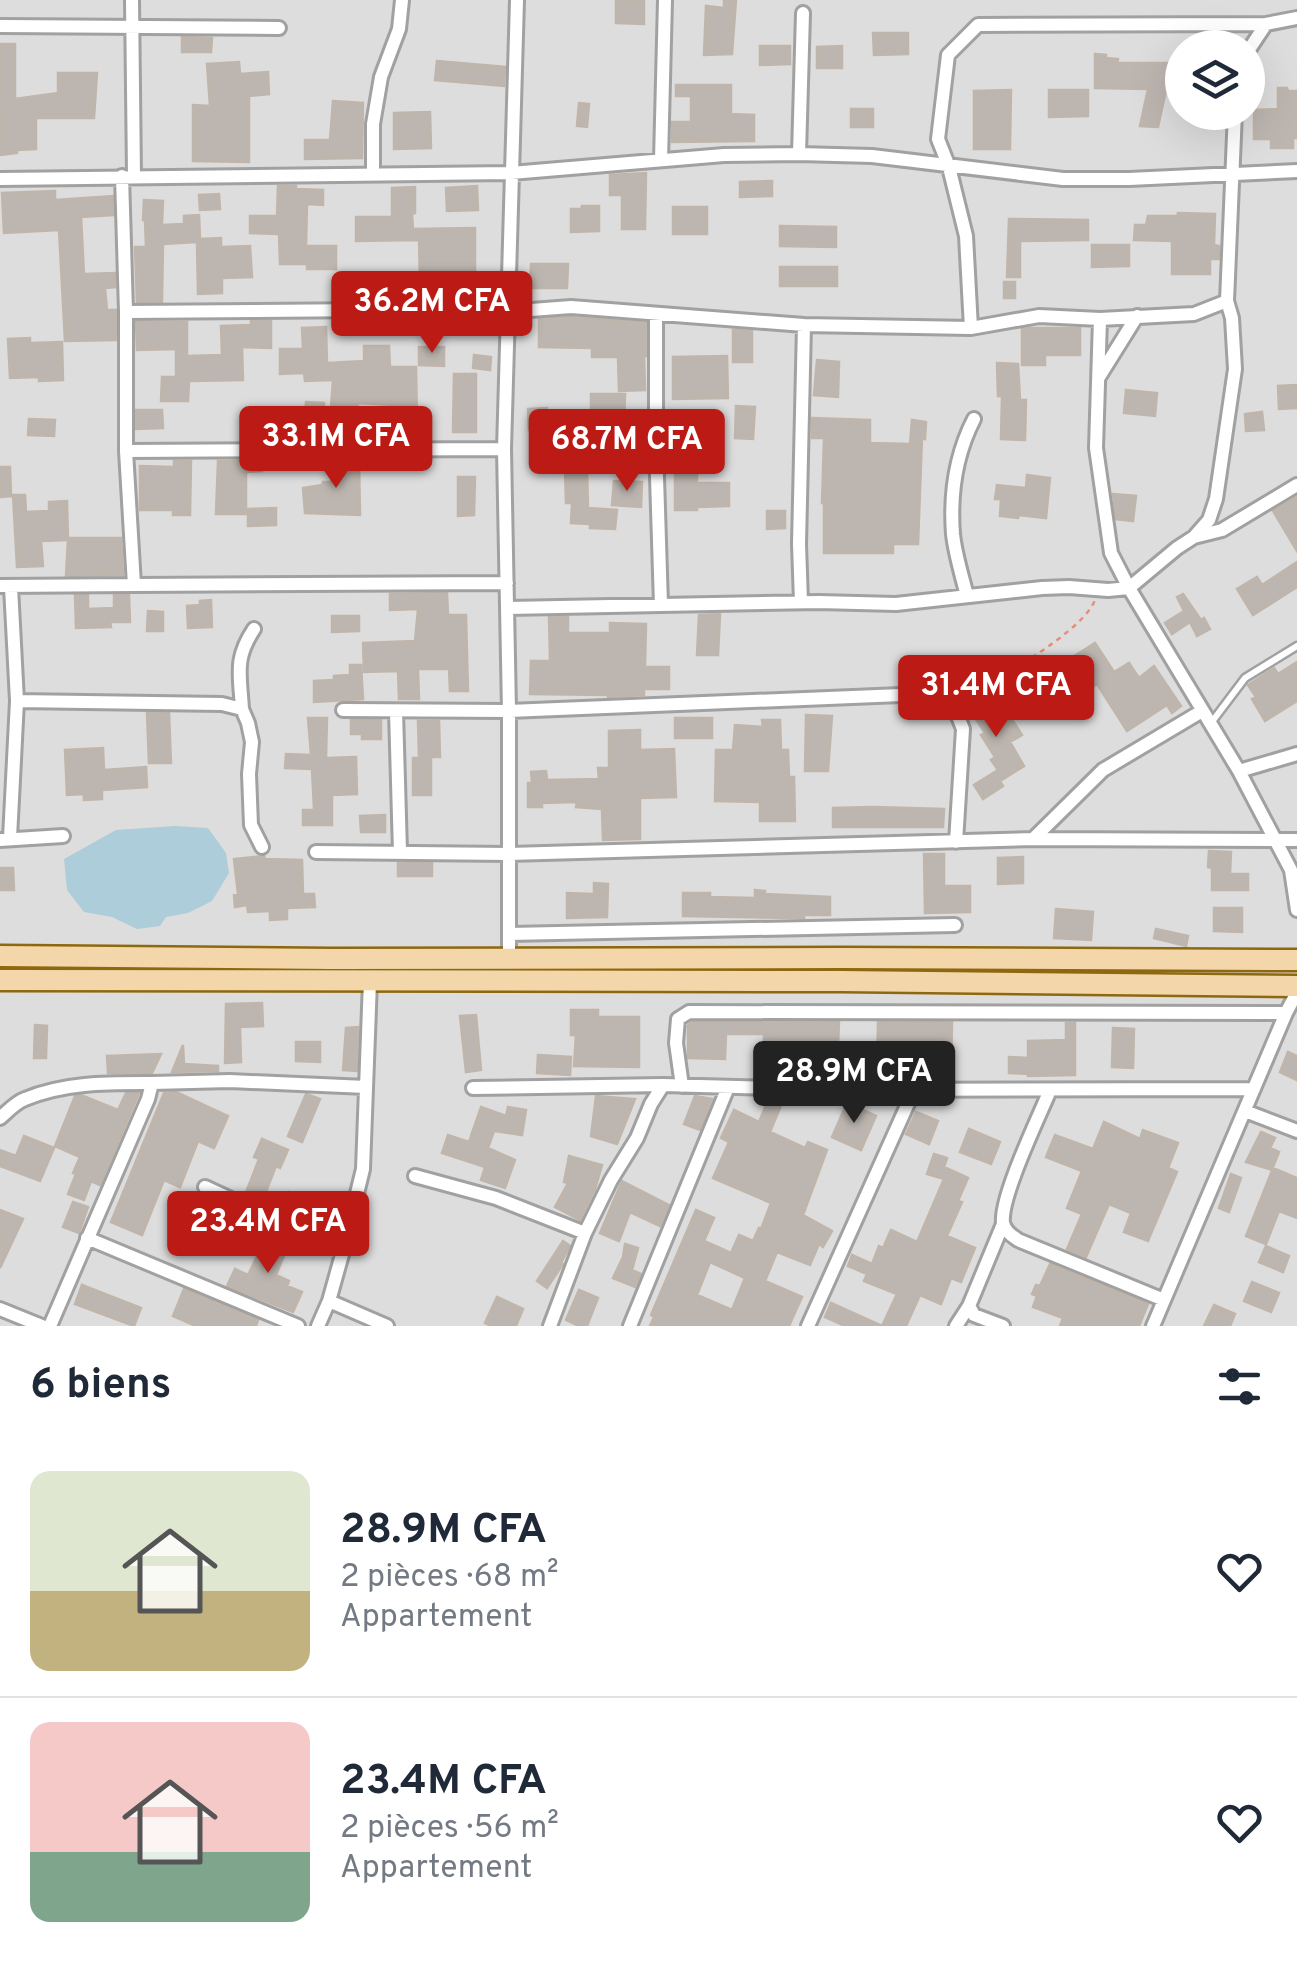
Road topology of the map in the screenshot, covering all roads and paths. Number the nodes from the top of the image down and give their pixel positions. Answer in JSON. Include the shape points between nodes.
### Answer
{"nodes":[{"id":1,"x":132,"y":0,"type":"edge"},
{"id":2,"x":402,"y":0,"type":"edge"},
{"id":3,"x":518,"y":0,"type":"edge"},
{"id":4,"x":665,"y":0,"type":"edge"},
{"id":5,"x":803,"y":13,"type":"dead end"},
{"id":6,"x":1297,"y":18,"type":"edge"},
{"id":7,"x":1266,"y":24,"type":"junction"},
{"id":8,"x":0,"y":26,"type":"edge"},
{"id":9,"x":132,"y":28,"type":"junction"},
{"id":10,"x":279,"y":28,"type":"dead end"},
{"id":11,"x":1262,"y":30,"type":"edge"},
{"id":12,"x":1234,"y":130,"type":"edge"},
{"id":13,"x":799,"y":154,"type":"junction"},
{"id":14,"x":661,"y":160,"type":"junction"},
{"id":15,"x":950,"y":167,"type":"junction"},
{"id":16,"x":1297,"y":170,"type":"edge"},
{"id":17,"x":510,"y":173,"type":"junction"},
{"id":18,"x":373,"y":174,"type":"junction"},
{"id":19,"x":1233,"y":174,"type":"junction"},
{"id":20,"x":128,"y":176,"type":"junction"},
{"id":21,"x":0,"y":180,"type":"edge"},
{"id":22,"x":1228,"y":301,"type":"junction"},
{"id":23,"x":126,"y":312,"type":"junction"},
{"id":24,"x":506,"y":312,"type":"junction"},
{"id":25,"x":656,"y":315,"type":"junction"},
{"id":26,"x":1137,"y":316,"type":"junction"},
{"id":27,"x":1100,"y":318,"type":"junction"},
{"id":28,"x":804,"y":325,"type":"junction"},
{"id":29,"x":971,"y":328,"type":"junction"},
{"id":30,"x":1098,"y":378,"type":"junction"},
{"id":31,"x":974,"y":418,"type":"dead end"},
{"id":32,"x":504,"y":450,"type":"junction"},
{"id":33,"x":126,"y":451,"type":"junction"},
{"id":34,"x":1297,"y":485,"type":"edge"},
{"id":35,"x":1194,"y":537,"type":"junction"},
{"id":36,"x":507,"y":583,"type":"junction"},
{"id":37,"x":134,"y":585,"type":"junction"},
{"id":38,"x":6,"y":586,"type":"edge"},
{"id":39,"x":1129,"y":588,"type":"junction"},
{"id":40,"x":1099,"y":590,"type":"junction"},
{"id":41,"x":967,"y":596,"type":"junction"},
{"id":42,"x":801,"y":602,"type":"junction"},
{"id":43,"x":661,"y":605,"type":"junction"},
{"id":44,"x":507,"y":608,"type":"junction"},
{"id":45,"x":254,"y":629,"type":"dead end"},
{"id":46,"x":1297,"y":646,"type":"edge"},
{"id":47,"x":18,"y":701,"type":"junction"},
{"id":48,"x":954,"y":706,"type":"junction"},
{"id":49,"x":242,"y":709,"type":"junction"},
{"id":50,"x":343,"y":710,"type":"dead end"},
{"id":51,"x":396,"y":711,"type":"junction"},
{"id":52,"x":508,"y":711,"type":"junction"},
{"id":53,"x":1202,"y":711,"type":"junction"},
{"id":54,"x":1210,"y":724,"type":"junction"},
{"id":55,"x":1297,"y":754,"type":"edge"},
{"id":56,"x":1239,"y":771,"type":"junction"},
{"id":57,"x":63,"y":836,"type":"dead end"},
{"id":58,"x":5,"y":839,"type":"edge"},
{"id":59,"x":1033,"y":839,"type":"junction"},
{"id":60,"x":1275,"y":840,"type":"junction"},
{"id":61,"x":1297,"y":840,"type":"edge"},
{"id":62,"x":956,"y":842,"type":"junction"},
{"id":63,"x":262,"y":847,"type":"dead end"},
{"id":64,"x":316,"y":852,"type":"dead end"},
{"id":65,"x":400,"y":852,"type":"junction"},
{"id":66,"x":509,"y":854,"type":"junction"},
{"id":67,"x":1297,"y":910,"type":"edge"},
{"id":68,"x":956,"y":924,"type":"dead end"},
{"id":69,"x":509,"y":934,"type":"junction"},
{"id":70,"x":0,"y":956,"type":"edge"},
{"id":71,"x":509,"y":959,"type":"junction"},
{"id":72,"x":1297,"y":960,"type":"edge"},
{"id":73,"x":0,"y":980,"type":"edge"},
{"id":74,"x":370,"y":981,"type":"junction"},
{"id":75,"x":1297,"y":989,"type":"edge"},
{"id":76,"x":1286,"y":1013,"type":"junction"},
{"id":77,"x":152,"y":1083,"type":"junction"},
{"id":78,"x":663,"y":1085,"type":"junction"},
{"id":79,"x":366,"y":1086,"type":"junction"},
{"id":80,"x":682,"y":1086,"type":"junction"},
{"id":81,"x":728,"y":1087,"type":"junction"},
{"id":82,"x":473,"y":1088,"type":"dead end"},
{"id":83,"x":914,"y":1090,"type":"junction"},
{"id":84,"x":1050,"y":1090,"type":"junction"},
{"id":85,"x":1254,"y":1090,"type":"junction"},
{"id":86,"x":1246,"y":1111,"type":"junction"},
{"id":87,"x":0,"y":1118,"type":"edge"},
{"id":88,"x":1297,"y":1131,"type":"edge"},
{"id":89,"x":416,"y":1176,"type":"dead end"},
{"id":90,"x":205,"y":1188,"type":"dead end"},
{"id":91,"x":1003,"y":1224,"type":"junction"},
{"id":92,"x":585,"y":1233,"type":"junction"},
{"id":93,"x":86,"y":1238,"type":"junction"},
{"id":94,"x":344,"y":1251,"type":"junction"},
{"id":95,"x":1164,"y":1300,"type":"junction"},
{"id":96,"x":329,"y":1302,"type":"junction"},
{"id":97,"x":969,"y":1306,"type":"junction"},
{"id":98,"x":0,"y":1308,"type":"edge"},
{"id":99,"x":42,"y":1326,"type":"edge"},
{"id":100,"x":50,"y":1326,"type":"edge"},
{"id":101,"x":298,"y":1326,"type":"edge"},
{"id":102,"x":318,"y":1326,"type":"edge"},
{"id":103,"x":386,"y":1326,"type":"edge"},
{"id":104,"x":550,"y":1326,"type":"edge"},
{"id":105,"x":630,"y":1326,"type":"edge"},
{"id":106,"x":808,"y":1326,"type":"edge"},
{"id":107,"x":956,"y":1326,"type":"edge"},
{"id":108,"x":1003,"y":1326,"type":"edge"},
{"id":109,"x":1153,"y":1326,"type":"edge"}],
"edges":[{"from":1,"to":9,"type":"street"},
{"from":2,"to":18,"type":"street","via":[[400,29],[381,77]]},
{"from":3,"to":17,"type":"street"},
{"from":4,"to":14,"type":"street"},
{"from":5,"to":13,"type":"street"},
{"from":6,"to":7,"type":"street"},
{"from":7,"to":11,"type":"street"},
{"from":7,"to":15,"type":"street","via":[[978,25],[948,55],[938,138]]},
{"from":8,"to":9,"type":"street"},
{"from":9,"to":10,"type":"street"},
{"from":9,"to":20,"type":"street"},
{"from":12,"to":19,"type":"street"},
{"from":13,"to":14,"type":"street"},
{"from":13,"to":15,"type":"street"},
{"from":14,"to":17,"type":"street"},
{"from":15,"to":19,"type":"street","via":[[1063,179]]},
{"from":15,"to":29,"type":"street","via":[[966,236]]},
{"from":16,"to":19,"type":"street"},
{"from":17,"to":18,"type":"street"},
{"from":17,"to":24,"type":"street"},
{"from":18,"to":20,"type":"street"},
{"from":19,"to":22,"type":"street"},
{"from":20,"to":21,"type":"street"},
{"from":20,"to":23,"type":"street"},
{"from":22,"to":26,"type":"street","via":[[1194,314]]},
{"from":22,"to":35,"type":"street","via":[[1235,369],[1216,499]]},
{"from":23,"to":24,"type":"street"},
{"from":23,"to":33,"type":"street"},
{"from":24,"to":25,"type":"street","via":[[570,307]]},
{"from":24,"to":32,"type":"street"},
{"from":25,"to":28,"type":"street"},
{"from":25,"to":43,"type":"street"},
{"from":26,"to":27,"type":"street"},
{"from":26,"to":30,"type":"street"},
{"from":27,"to":29,"type":"street","via":[[1039,316]]},
{"from":27,"to":30,"type":"street"},
{"from":28,"to":29,"type":"street"},
{"from":28,"to":42,"type":"street"},
{"from":30,"to":39,"type":"street","via":[[1096,448],[1111,553]]},
{"from":31,"to":41,"type":"street","via":[[961,443],[953,535]]},
{"from":32,"to":33,"type":"street"},
{"from":32,"to":36,"type":"street"},
{"from":33,"to":37,"type":"street"},
{"from":34,"to":35,"type":"street","via":[[1222,530]]},
{"from":35,"to":39,"type":"street"},
{"from":36,"to":37,"type":"street"},
{"from":36,"to":44,"type":"street"},
{"from":37,"to":38,"type":"street"},
{"from":38,"to":47,"type":"street"},
{"from":39,"to":40,"type":"street"},
{"from":39,"to":53,"type":"street"},
{"from":40,"to":41,"type":"street"},
{"from":40,"to":48,"type":"path","via":[[1090,612],[1056,640]]},
{"from":41,"to":42,"type":"street","via":[[896,604]]},
{"from":42,"to":43,"type":"street"},
{"from":43,"to":44,"type":"street"},
{"from":44,"to":52,"type":"street"},
{"from":45,"to":49,"type":"street","via":[[240,658]]},
{"from":46,"to":54,"type":"lane","via":[[1244,678]]},
{"from":47,"to":49,"type":"street"},
{"from":47,"to":58,"type":"street"},
{"from":48,"to":52,"type":"street","via":[[924,694]]},
{"from":48,"to":62,"type":"street","via":[[963,728]]},
{"from":49,"to":63,"type":"street","via":[[252,742],[251,825]]},
{"from":50,"to":51,"type":"street"},
{"from":51,"to":52,"type":"street"},
{"from":51,"to":65,"type":"street"},
{"from":52,"to":66,"type":"street"},
{"from":53,"to":54,"type":"street"},
{"from":53,"to":59,"type":"street","via":[[1103,770]]},
{"from":54,"to":56,"type":"street"},
{"from":55,"to":56,"type":"street"},
{"from":56,"to":60,"type":"street"},
{"from":57,"to":58,"type":"street"},
{"from":59,"to":60,"type":"street"},
{"from":59,"to":62,"type":"street"},
{"from":60,"to":61,"type":"street"},
{"from":60,"to":67,"type":"street","via":[[1291,870]]},
{"from":62,"to":66,"type":"street"},
{"from":64,"to":65,"type":"street"},
{"from":65,"to":66,"type":"street"},
{"from":66,"to":69,"type":"street"},
{"from":68,"to":69,"type":"street"},
{"from":69,"to":71,"type":"street"},
{"from":70,"to":71,"type":"main road"},
{"from":71,"to":72,"type":"main road"},
{"from":73,"to":74,"type":"main road"},
{"from":74,"to":75,"type":"main road","via":[[841,980]]},
{"from":74,"to":79,"type":"street"},
{"from":75,"to":76,"type":"street"},
{"from":76,"to":80,"type":"street","via":[[689,1012],[676,1029]]},
{"from":76,"to":85,"type":"street"},
{"from":77,"to":79,"type":"street"},
{"from":77,"to":87,"type":"street","via":[[70,1086],[22,1100]]},
{"from":77,"to":93,"type":"street"},
{"from":78,"to":80,"type":"street"},
{"from":78,"to":82,"type":"street"},
{"from":78,"to":92,"type":"street"},
{"from":79,"to":94,"type":"street","via":[[363,1170]]},
{"from":80,"to":81,"type":"street"},
{"from":81,"to":83,"type":"street"},
{"from":81,"to":105,"type":"street"},
{"from":83,"to":84,"type":"street"},
{"from":83,"to":106,"type":"street"},
{"from":84,"to":85,"type":"street"},
{"from":84,"to":91,"type":"street","via":[[1014,1174]]},
{"from":85,"to":86,"type":"street"},
{"from":86,"to":88,"type":"street"},
{"from":86,"to":95,"type":"street"},
{"from":89,"to":92,"type":"street"},
{"from":90,"to":94,"type":"street"},
{"from":91,"to":95,"type":"street","via":[[1018,1240]]},
{"from":91,"to":97,"type":"street"},
{"from":92,"to":104,"type":"street"},
{"from":93,"to":100,"type":"street"},
{"from":93,"to":101,"type":"street"},
{"from":94,"to":96,"type":"street"},
{"from":95,"to":109,"type":"street"},
{"from":96,"to":102,"type":"street"},
{"from":96,"to":103,"type":"street"},
{"from":97,"to":107,"type":"street"},
{"from":97,"to":108,"type":"street","via":[[974,1315]]},
{"from":98,"to":99,"type":"street"}]}
